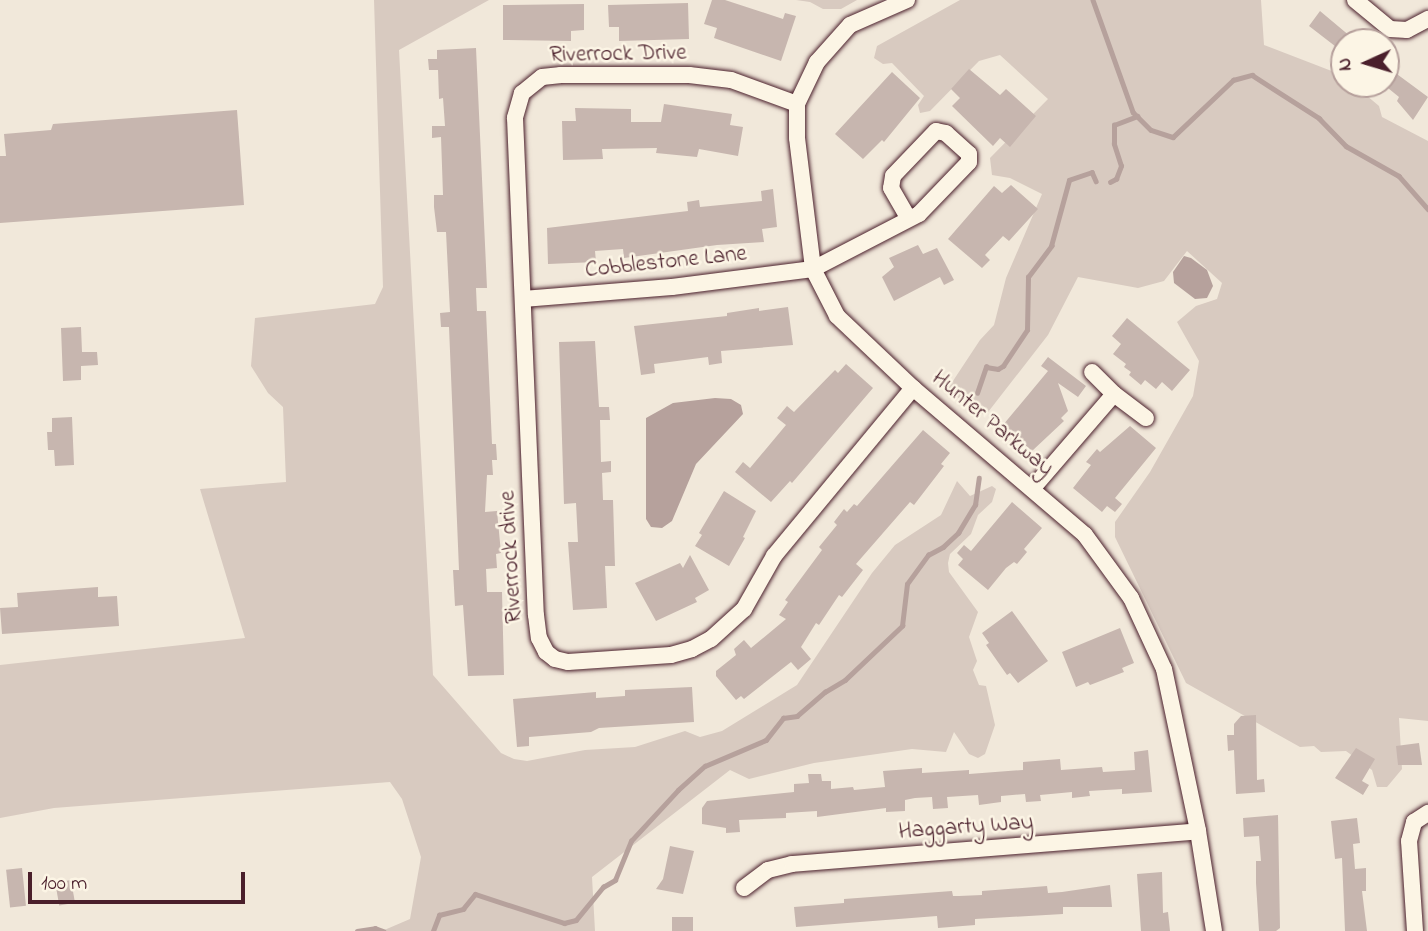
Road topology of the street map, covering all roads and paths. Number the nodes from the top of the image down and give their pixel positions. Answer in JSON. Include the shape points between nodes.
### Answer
{"nodes":[{"id":1,"x":907,"y":0,"type":"edge"},
{"id":2,"x":1355,"y":0,"type":"edge"},
{"id":3,"x":1428,"y":19,"type":"edge"},
{"id":4,"x":797,"y":104,"type":"junction"},
{"id":5,"x":908,"y":218,"type":"junction"},
{"id":6,"x":813,"y":269,"type":"junction"},
{"id":7,"x":523,"y":299,"type":"junction"},
{"id":8,"x":1092,"y":372,"type":"dead end"},
{"id":9,"x":913,"y":388,"type":"junction"},
{"id":10,"x":1114,"y":394,"type":"junction"},
{"id":11,"x":1146,"y":418,"type":"dead end"},
{"id":12,"x":1032,"y":489,"type":"junction"},
{"id":13,"x":1428,"y":813,"type":"edge"},
{"id":14,"x":1199,"y":831,"type":"junction"},
{"id":15,"x":744,"y":888,"type":"dead end"},
{"id":16,"x":1214,"y":931,"type":"edge"},
{"id":17,"x":1415,"y":931,"type":"edge"}],
"edges":[{"from":1,"to":4,"type":"street","name":"Hunter Parkway","via":[[850,25],[817,62]]},
{"from":2,"to":3,"type":"street","via":[[1390,29],[1407,30]]},
{"from":4,"to":6,"type":"street","name":"Hunter Parkway"},
{"from":4,"to":7,"type":"street","name":"Riverrock Drive","via":[[731,80],[690,75],[542,77],[522,93],[515,118]]},
{"from":5,"to":5,"type":"street","via":[[919,214],[969,162],[969,154],[946,133],[936,131],[893,176],[891,188]]},
{"from":5,"to":6,"type":"street"},
{"from":6,"to":7,"type":"street","name":"Cobblestone Lane"},
{"from":6,"to":9,"type":"street","name":"Hunter Parkway","via":[[837,316]]},
{"from":7,"to":9,"type":"street","name":"Riverrock drive","via":[[536,615],[546,652],[568,662],[671,655],[692,649],[729,625],[744,609],[774,556]]},
{"from":8,"to":10,"type":"street"},
{"from":9,"to":12,"type":"street","name":"Hunter Parkway"},
{"from":10,"to":11,"type":"street"},
{"from":10,"to":12,"type":"street"},
{"from":12,"to":14,"type":"street","name":"Hunter Parkway","via":[[1085,535],[1131,597],[1164,669]]},
{"from":13,"to":17,"type":"street","via":[[1410,830]]},
{"from":14,"to":15,"type":"street","name":"Haggarty Way","via":[[792,864],[768,870]]},
{"from":14,"to":16,"type":"street","name":"Hunter Parkway"}]}
